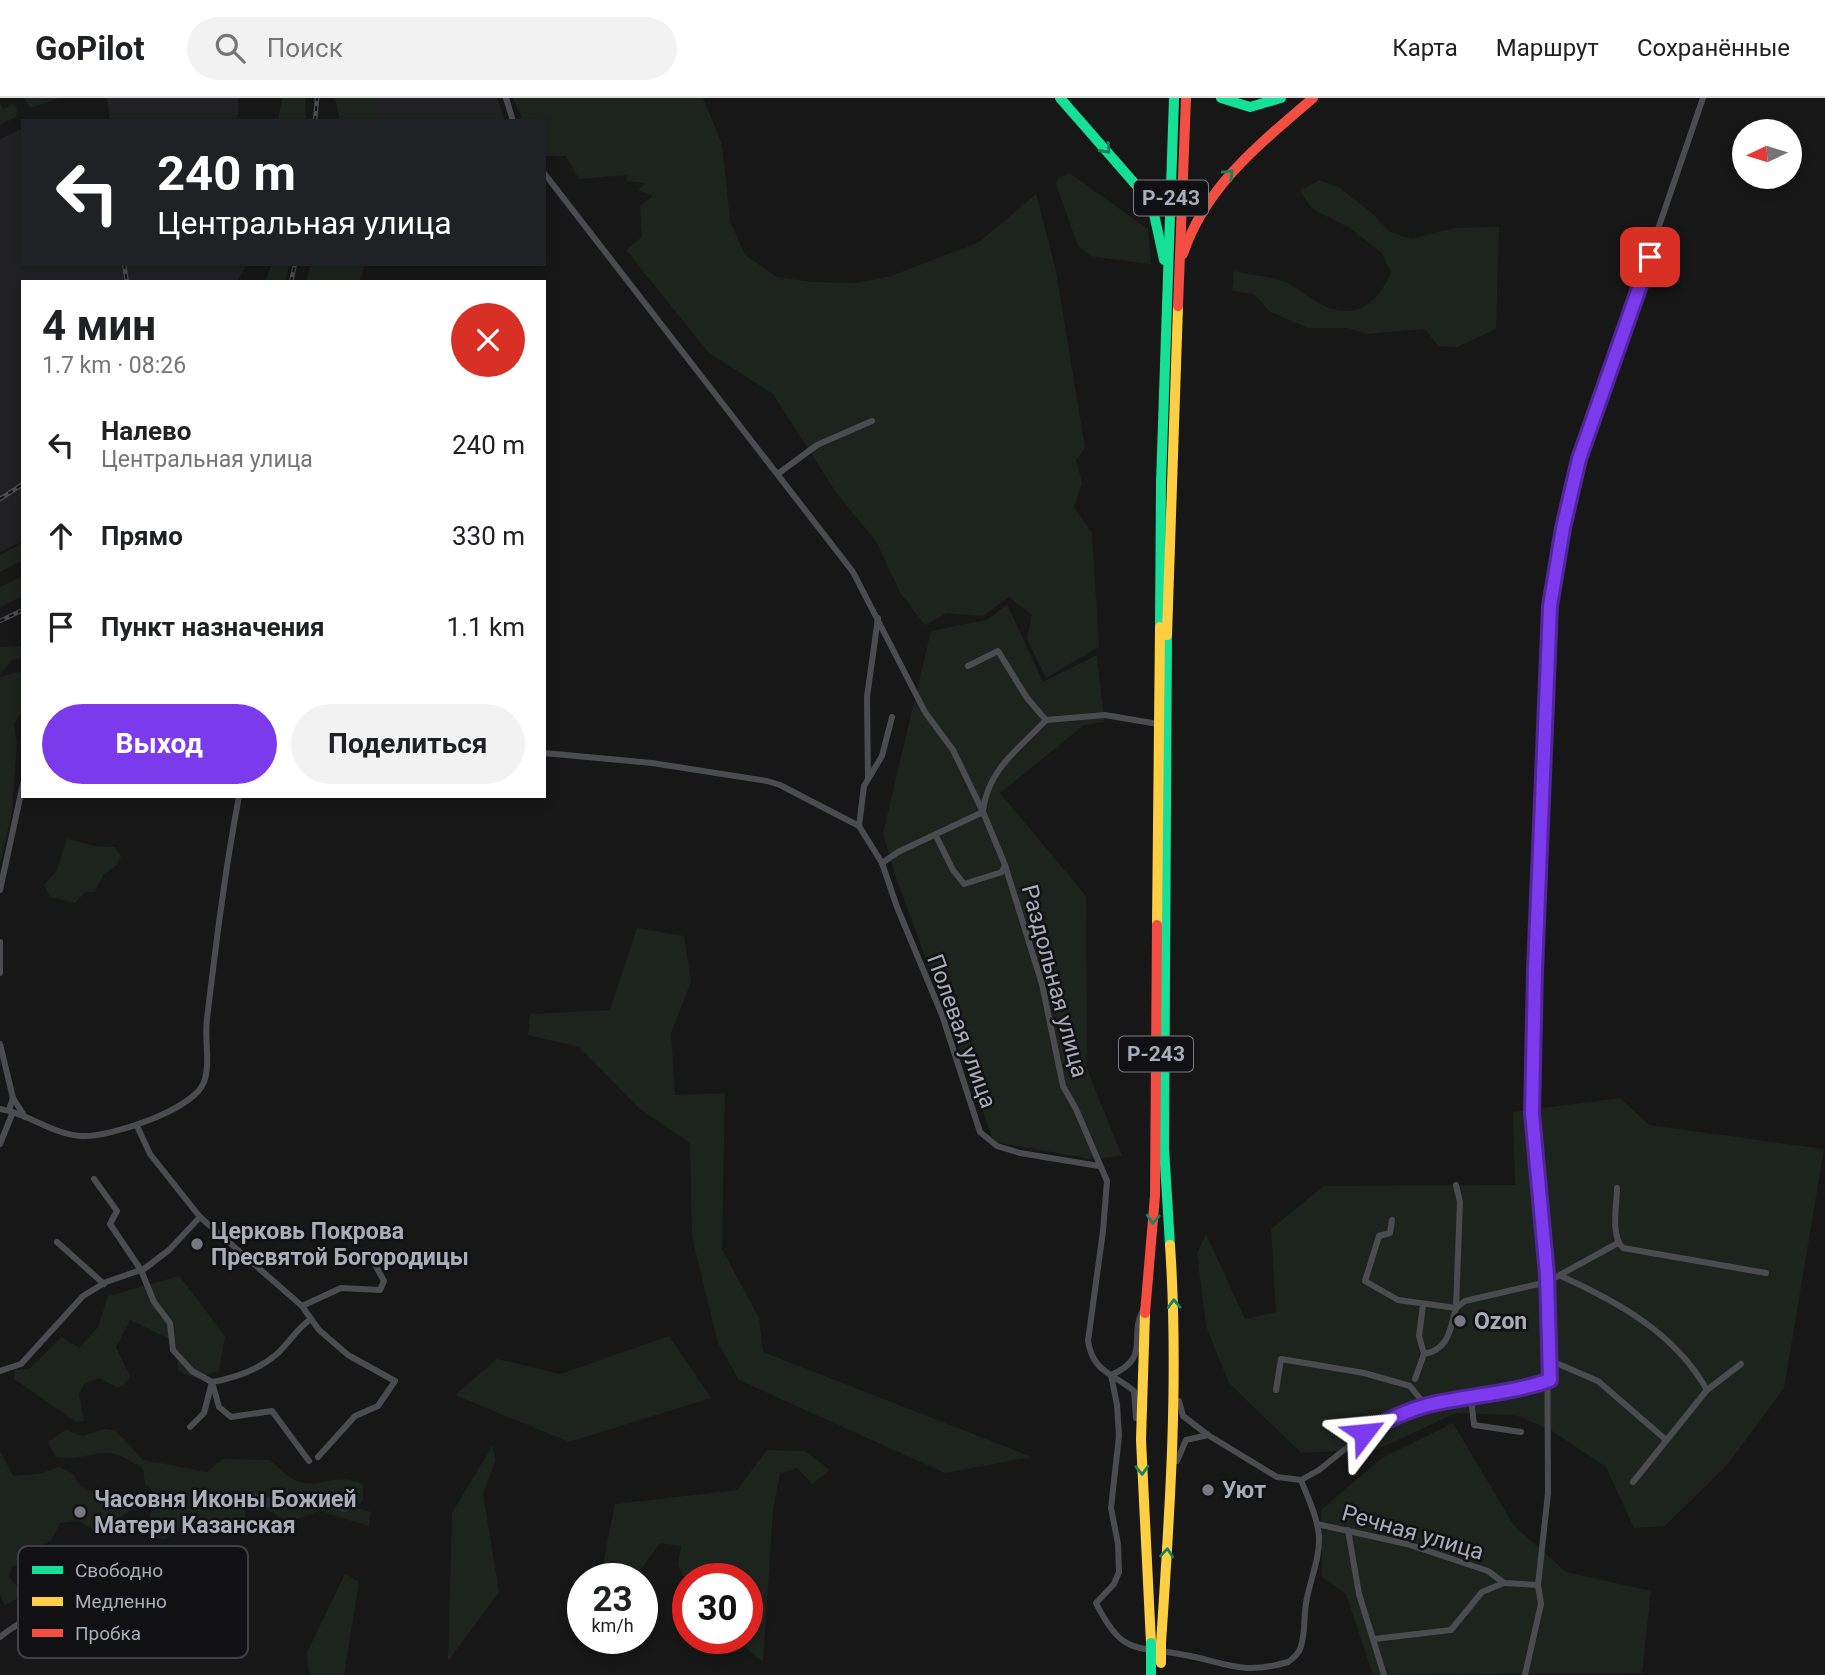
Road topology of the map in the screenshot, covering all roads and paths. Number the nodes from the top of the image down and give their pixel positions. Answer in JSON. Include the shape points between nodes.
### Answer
{"nodes":[{"id":1,"x":506,"y":98,"type":"edge"},
{"id":2,"x":1060,"y":98,"type":"edge"},
{"id":3,"x":1174,"y":98,"type":"edge"},
{"id":4,"x":1186,"y":98,"type":"edge"},
{"id":5,"x":1222,"y":98,"type":"edge"},
{"id":6,"x":1281,"y":98,"type":"edge"},
{"id":7,"x":1313,"y":98,"type":"edge"},
{"id":8,"x":1703,"y":98,"type":"edge"},
{"id":9,"x":512,"y":119,"type":"edge"},
{"id":10,"x":546,"y":176,"type":"edge"},
{"id":11,"x":1178,"y":277,"type":"junction"},
{"id":12,"x":1167,"y":299,"type":"junction"},
{"id":13,"x":872,"y":421,"type":"dead end"},
{"id":14,"x":779,"y":473,"type":"junction"},
{"id":15,"x":878,"y":616,"type":"junction"},
{"id":16,"x":968,"y":666,"type":"dead end"},
{"id":17,"x":892,"y":717,"type":"dead end"},
{"id":18,"x":1046,"y":720,"type":"junction"},
{"id":19,"x":1158,"y":724,"type":"junction"},
{"id":20,"x":546,"y":753,"type":"edge"},
{"id":21,"x":867,"y":778,"type":"junction"},
{"id":22,"x":21,"y":793,"type":"edge"},
{"id":23,"x":239,"y":798,"type":"edge"},
{"id":24,"x":983,"y":812,"type":"junction"},
{"id":25,"x":859,"y":826,"type":"junction"},
{"id":26,"x":936,"y":836,"type":"junction"},
{"id":27,"x":882,"y":863,"type":"junction"},
{"id":28,"x":1005,"y":866,"type":"junction"},
{"id":29,"x":0,"y":890,"type":"edge"},
{"id":30,"x":0,"y":942,"type":"edge"},
{"id":31,"x":0,"y":973,"type":"edge"},
{"id":32,"x":0,"y":1044,"type":"edge"},
{"id":33,"x":13,"y":1098,"type":"junction"},
{"id":34,"x":0,"y":1109,"type":"edge"},
{"id":35,"x":11,"y":1111,"type":"junction"},
{"id":36,"x":25,"y":1117,"type":"junction"},
{"id":37,"x":137,"y":1126,"type":"junction"},
{"id":38,"x":0,"y":1144,"type":"edge"},
{"id":39,"x":1098,"y":1162,"type":"junction"},
{"id":40,"x":94,"y":1179,"type":"dead end"},
{"id":41,"x":1456,"y":1185,"type":"dead end"},
{"id":42,"x":1617,"y":1188,"type":"dead end"},
{"id":43,"x":200,"y":1217,"type":"junction"},
{"id":44,"x":1392,"y":1220,"type":"dead end"},
{"id":45,"x":57,"y":1242,"type":"dead end"},
{"id":46,"x":1618,"y":1243,"type":"junction"},
{"id":47,"x":372,"y":1259,"type":"dead end"},
{"id":48,"x":141,"y":1270,"type":"junction"},
{"id":49,"x":1766,"y":1273,"type":"dead end"},
{"id":50,"x":1561,"y":1276,"type":"junction"},
{"id":51,"x":1547,"y":1282,"type":"junction"},
{"id":52,"x":104,"y":1284,"type":"junction"},
{"id":53,"x":1423,"y":1305,"type":"junction"},
{"id":54,"x":302,"y":1306,"type":"junction"},
{"id":55,"x":1144,"y":1308,"type":"junction"},
{"id":56,"x":1456,"y":1308,"type":"junction"},
{"id":57,"x":311,"y":1319,"type":"junction"},
{"id":58,"x":1424,"y":1354,"type":"junction"},
{"id":59,"x":1549,"y":1360,"type":"junction"},
{"id":60,"x":1741,"y":1364,"type":"dead end"},
{"id":61,"x":2,"y":1370,"type":"edge"},
{"id":62,"x":1175,"y":1372,"type":"junction"},
{"id":63,"x":1111,"y":1375,"type":"junction"},
{"id":64,"x":1415,"y":1379,"type":"dead end"},
{"id":65,"x":1550,"y":1380,"type":"junction"},
{"id":66,"x":212,"y":1382,"type":"junction"},
{"id":67,"x":1276,"y":1390,"type":"dead end"},
{"id":68,"x":1707,"y":1390,"type":"junction"},
{"id":69,"x":1471,"y":1398,"type":"junction"},
{"id":70,"x":1426,"y":1406,"type":"junction"},
{"id":71,"x":190,"y":1427,"type":"dead end"},
{"id":72,"x":1521,"y":1432,"type":"dead end"},
{"id":73,"x":1208,"y":1435,"type":"junction"},
{"id":74,"x":1665,"y":1439,"type":"junction"},
{"id":75,"x":1141,"y":1440,"type":"junction"},
{"id":76,"x":317,"y":1457,"type":"dead end"},
{"id":77,"x":309,"y":1461,"type":"dead end"},
{"id":78,"x":1301,"y":1480,"type":"junction"},
{"id":79,"x":1633,"y":1482,"type":"dead end"},
{"id":80,"x":1171,"y":1500,"type":"junction"},
{"id":81,"x":1317,"y":1524,"type":"junction"},
{"id":82,"x":1348,"y":1530,"type":"junction"},
{"id":83,"x":1504,"y":1583,"type":"junction"},
{"id":84,"x":1538,"y":1585,"type":"junction"},
{"id":85,"x":18,"y":1625,"type":"edge"},
{"id":86,"x":0,"y":1637,"type":"edge"},
{"id":87,"x":1374,"y":1639,"type":"junction"},
{"id":88,"x":1156,"y":1643,"type":"junction"},
{"id":89,"x":1156,"y":1669,"type":"edge"},
{"id":90,"x":1384,"y":1675,"type":"edge"},
{"id":91,"x":1525,"y":1675,"type":"edge"}],
"edges":[{"from":1,"to":9,"type":"street"},
{"from":2,"to":12,"type":"highway","one_way":true,"via":[[1149,203],[1161,247]]},
{"from":3,"to":12,"type":"highway","number":"Р-243"},
{"from":4,"to":11,"type":"highway","number":"Р-243"},
{"from":5,"to":6,"type":"highway","via":[[1250,107]]},
{"from":11,"to":7,"type":"highway","one_way":true,"via":[[1193,223],[1214,189]]},
{"from":8,"to":51,"type":"street","via":[[1579,459],[1550,606],[1532,1113]]},
{"from":10,"to":14,"type":"street","name":"Раздольная улица"},
{"from":62,"to":11,"type":"highway","number":"Р-243","one_way":true,"via":[[1165,1184],[1167,579]]},
{"from":12,"to":19,"type":"highway","number":"Р-243"},
{"from":13,"to":14,"type":"street","via":[[817,445]]},
{"from":14,"to":15,"type":"street","name":"Раздольная улица","via":[[853,572]]},
{"from":15,"to":21,"type":"street","via":[[867,697]]},
{"from":15,"to":24,"type":"street","name":"Раздольная улица","via":[[925,712],[953,750]]},
{"from":16,"to":18,"type":"street","via":[[998,651]]},
{"from":17,"to":21,"type":"street","via":[[882,756]]},
{"from":18,"to":19,"type":"street","via":[[1105,715]]},
{"from":18,"to":24,"type":"street","via":[[992,775]]},
{"from":19,"to":55,"type":"highway","number":"Р-243","one_way":true,"via":[[1155,1196]]},
{"from":20,"to":25,"type":"street","via":[[767,781]]},
{"from":21,"to":25,"type":"street"},
{"from":22,"to":29,"type":"street"},
{"from":23,"to":37,"type":"street","via":[[215,952],[204,1083],[186,1102]]},
{"from":24,"to":26,"type":"street"},
{"from":24,"to":28,"type":"street","name":"Раздольная улица"},
{"from":25,"to":27,"type":"street","name":"Полевая улица"},
{"from":26,"to":27,"type":"street"},
{"from":26,"to":28,"type":"street","via":[[964,884],[1002,872]]},
{"from":27,"to":39,"type":"street","name":"Полевая улица","via":[[942,1015],[980,1132],[997,1146],[1020,1153]]},
{"from":28,"to":39,"type":"street","name":"Раздольная улица","via":[[1042,984],[1063,1086]]},
{"from":30,"to":31,"type":"street"},
{"from":32,"to":33,"type":"street"},
{"from":33,"to":35,"type":"street"},
{"from":33,"to":36,"type":"street"},
{"from":34,"to":35,"type":"street"},
{"from":35,"to":36,"type":"street"},
{"from":35,"to":38,"type":"street"},
{"from":36,"to":37,"type":"street","via":[[81,1136]]},
{"from":37,"to":43,"type":"street","via":[[150,1154]]},
{"from":39,"to":63,"type":"street","name":"Раздольная улица","via":[[1107,1181],[1107,1202],[1088,1341],[1099,1368]]},
{"from":40,"to":48,"type":"street","via":[[117,1211],[110,1224]]},
{"from":41,"to":56,"type":"street","via":[[1460,1202]]},
{"from":42,"to":46,"type":"street"},
{"from":43,"to":48,"type":"street","via":[[169,1250]]},
{"from":43,"to":54,"type":"street"},
{"from":44,"to":53,"type":"street","via":[[1390,1233],[1379,1236],[1365,1281],[1398,1300]]},
{"from":45,"to":52,"type":"street"},
{"from":46,"to":49,"type":"street","via":[[1623,1248]]},
{"from":46,"to":50,"type":"street"},
{"from":47,"to":54,"type":"street","via":[[384,1281],[380,1290],[341,1288]]},
{"from":48,"to":52,"type":"street"},
{"from":48,"to":66,"type":"street","via":[[154,1302],[170,1323],[173,1350],[192,1371]]},
{"from":50,"to":51,"type":"street"},
{"from":50,"to":68,"type":"street","via":[[1624,1307],[1660,1334]]},
{"from":51,"to":56,"type":"street","via":[[1465,1301]]},
{"from":51,"to":59,"type":"street"},
{"from":52,"to":61,"type":"street","via":[[83,1296],[21,1364]]},
{"from":53,"to":56,"type":"street"},
{"from":53,"to":58,"type":"street","via":[[1419,1336]]},
{"from":54,"to":57,"type":"street"},
{"from":55,"to":63,"type":"street","via":[[1137,1354]]},
{"from":55,"to":75,"type":"highway","number":"Р-243"},
{"from":56,"to":58,"type":"street","via":[[1448,1339],[1437,1352]]},
{"from":57,"to":66,"type":"street","via":[[262,1365],[235,1379]]},
{"from":57,"to":76,"type":"street","via":[[348,1354],[395,1381],[378,1406],[355,1416]]},
{"from":58,"to":64,"type":"street"},
{"from":59,"to":65,"type":"street"},
{"from":59,"to":74,"type":"street","via":[[1598,1381]]},
{"from":60,"to":68,"type":"street"},
{"from":62,"to":73,"type":"street","via":[[1183,1416]]},
{"from":62,"to":80,"type":"highway","number":"Р-243"},
{"from":63,"to":75,"type":"street","name":"Раздольная улица","via":[[1135,1391]]},
{"from":63,"to":81,"type":"street","via":[[1118,1405],[1111,1508],[1119,1572],[1096,1603],[1123,1643],[1141,1651],[1195,1657],[1244,1672],[1289,1661],[1301,1650],[1306,1600],[1318,1552]]},
{"from":65,"to":69,"type":"street","via":[[1518,1391]]},
{"from":65,"to":84,"type":"street","via":[[1548,1493]]},
{"from":66,"to":71,"type":"street","via":[[204,1413]]},
{"from":66,"to":77,"type":"street","via":[[219,1407],[232,1418],[272,1411]]},
{"from":67,"to":70,"type":"street","via":[[1281,1359],[1410,1386]]},
{"from":68,"to":74,"type":"street"},
{"from":69,"to":70,"type":"street"},
{"from":69,"to":72,"type":"street","via":[[1474,1425]]},
{"from":70,"to":78,"type":"street","via":[[1394,1416],[1364,1433]]},
{"from":73,"to":78,"type":"street","via":[[1277,1477]]},
{"from":73,"to":80,"type":"street","via":[[1193,1437],[1181,1447]]},
{"from":74,"to":79,"type":"street"},
{"from":75,"to":88,"type":"highway","number":"Р-243","one_way":true},
{"from":78,"to":81,"type":"street"},
{"from":88,"to":80,"type":"highway","number":"Р-243","one_way":true},
{"from":81,"to":82,"type":"street","name":"Речная улица"},
{"from":82,"to":83,"type":"street","name":"Речная улица","via":[[1488,1571]]},
{"from":82,"to":87,"type":"street","via":[[1359,1594]]},
{"from":83,"to":84,"type":"street","name":"Речная улица"},
{"from":83,"to":87,"type":"street","via":[[1482,1592],[1451,1630]]},
{"from":84,"to":91,"type":"street","via":[[1541,1604]]},
{"from":85,"to":86,"type":"street"},
{"from":87,"to":90,"type":"street"},
{"from":88,"to":89,"type":"highway","number":"Р-243","bridge":true}]}
